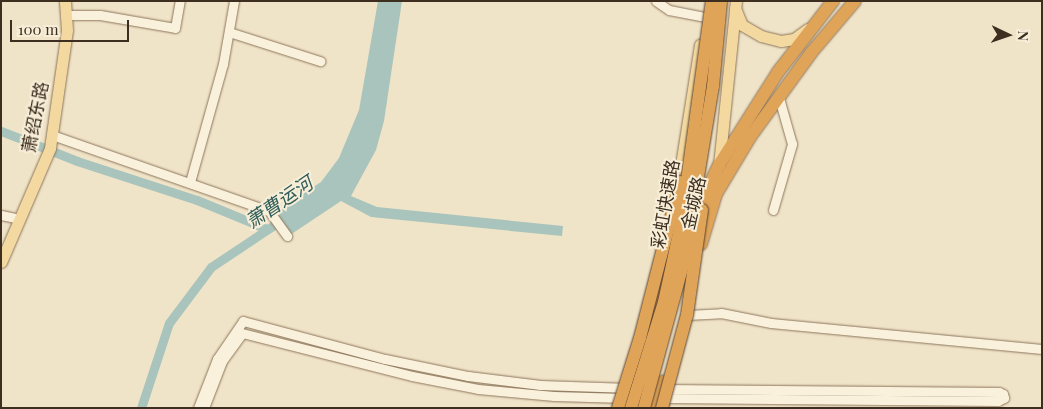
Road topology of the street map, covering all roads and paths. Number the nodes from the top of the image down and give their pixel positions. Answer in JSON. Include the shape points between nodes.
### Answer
{"nodes":[{"id":1,"x":65,"y":1,"type":"edge"},
{"id":2,"x":180,"y":1,"type":"edge"},
{"id":3,"x":234,"y":1,"type":"edge"},
{"id":4,"x":656,"y":1,"type":"edge"},
{"id":5,"x":706,"y":1,"type":"edge"},
{"id":6,"x":712,"y":1,"type":"edge"},
{"id":7,"x":721,"y":1,"type":"edge"},
{"id":8,"x":833,"y":1,"type":"edge"},
{"id":9,"x":855,"y":1,"type":"edge"},
{"id":10,"x":735,"y":4,"type":"edge"},
{"id":11,"x":66,"y":15,"type":"junction"},
{"id":12,"x":704,"y":17,"type":"junction"},
{"id":13,"x":808,"y":30,"type":"junction"},
{"id":14,"x":229,"y":32,"type":"junction"},
{"id":15,"x":320,"y":61,"type":"dead end"},
{"id":16,"x":713,"y":86,"type":"junction"},
{"id":17,"x":778,"y":98,"type":"junction"},
{"id":18,"x":696,"y":122,"type":"junction"},
{"id":19,"x":52,"y":135,"type":"junction"},
{"id":20,"x":719,"y":164,"type":"junction"},
{"id":21,"x":190,"y":182,"type":"junction"},
{"id":22,"x":716,"y":194,"type":"junction"},
{"id":23,"x":773,"y":210,"type":"dead end"},
{"id":24,"x":1,"y":215,"type":"edge"},
{"id":25,"x":20,"y":219,"type":"junction"},
{"id":26,"x":287,"y":236,"type":"dead end"},
{"id":27,"x":3,"y":256,"type":"edge"},
{"id":28,"x":662,"y":287,"type":"junction"},
{"id":29,"x":687,"y":316,"type":"junction"},
{"id":30,"x":1042,"y":349,"type":"edge"},
{"id":31,"x":998,"y":396,"type":"dead end"},
{"id":32,"x":629,"y":400,"type":"edge"},
{"id":33,"x":659,"y":400,"type":"edge"},
{"id":34,"x":198,"y":408,"type":"edge"},
{"id":35,"x":204,"y":408,"type":"edge"},
{"id":36,"x":618,"y":408,"type":"edge"},
{"id":37,"x":644,"y":408,"type":"edge"}],
"edges":[{"from":1,"to":11,"type":"main road","name":"萧绍东路"},
{"from":2,"to":11,"type":"street","via":[[175,28],[100,15]]},
{"from":3,"to":14,"type":"street"},
{"from":4,"to":12,"type":"street","via":[[669,10]]},
{"from":5,"to":12,"type":"main road","name":"金城路"},
{"from":6,"to":18,"type":"highway","name":"彩虹快速路","bridge":true},
{"from":7,"to":16,"type":"highway","name":"彩虹快速路","bridge":true},
{"from":8,"to":13,"type":"highway"},
{"from":9,"to":17,"type":"highway"},
{"from":10,"to":13,"type":"main road","via":[[742,24],[761,36],[781,41],[794,40]]},
{"from":10,"to":20,"type":"main road","name":"金城路"},
{"from":11,"to":19,"type":"main road","name":"萧绍东路","via":[[68,30]]},
{"from":12,"to":28,"type":"main road","name":"金城路"},
{"from":13,"to":20,"type":"highway"},
{"from":14,"to":15,"type":"street"},
{"from":14,"to":21,"type":"street"},
{"from":16,"to":29,"type":"highway","bridge":true,"via":[[708,166]]},
{"from":16,"to":37,"type":"highway","name":"彩虹快速路","bridge":true,"via":[[684,261]]},
{"from":17,"to":22,"type":"highway"},
{"from":17,"to":23,"type":"street","via":[[792,144]]},
{"from":18,"to":32,"type":"highway","name":"彩虹快速路","bridge":true,"via":[[681,224],[664,302]]},
{"from":18,"to":36,"type":"highway","bridge":true,"via":[[640,338]]},
{"from":19,"to":21,"type":"street"},
{"from":19,"to":25,"type":"main road","name":"萧绍东路","via":[[50,148]]},
{"from":20,"to":22,"type":"main road","name":"金城路"},
{"from":20,"to":28,"type":"highway"},
{"from":21,"to":26,"type":"street","via":[[268,211]]},
{"from":22,"to":33,"type":"highway","name":"金城路"},
{"from":24,"to":25,"type":"street"},
{"from":25,"to":27,"type":"main road","name":"萧绍东路"},
{"from":28,"to":32,"type":"highway","name":"金城路"},
{"from":29,"to":30,"type":"street","via":[[721,313],[770,322]]},
{"from":29,"to":33,"type":"highway","bridge":true},
{"from":31,"to":33,"type":"street"},
{"from":32,"to":33,"type":"street"},
{"from":32,"to":34,"type":"street","via":[[385,360],[243,321],[217,359]]},
{"from":32,"to":35,"type":"street","via":[[478,388],[412,376],[242,333],[222,361]]}]}
